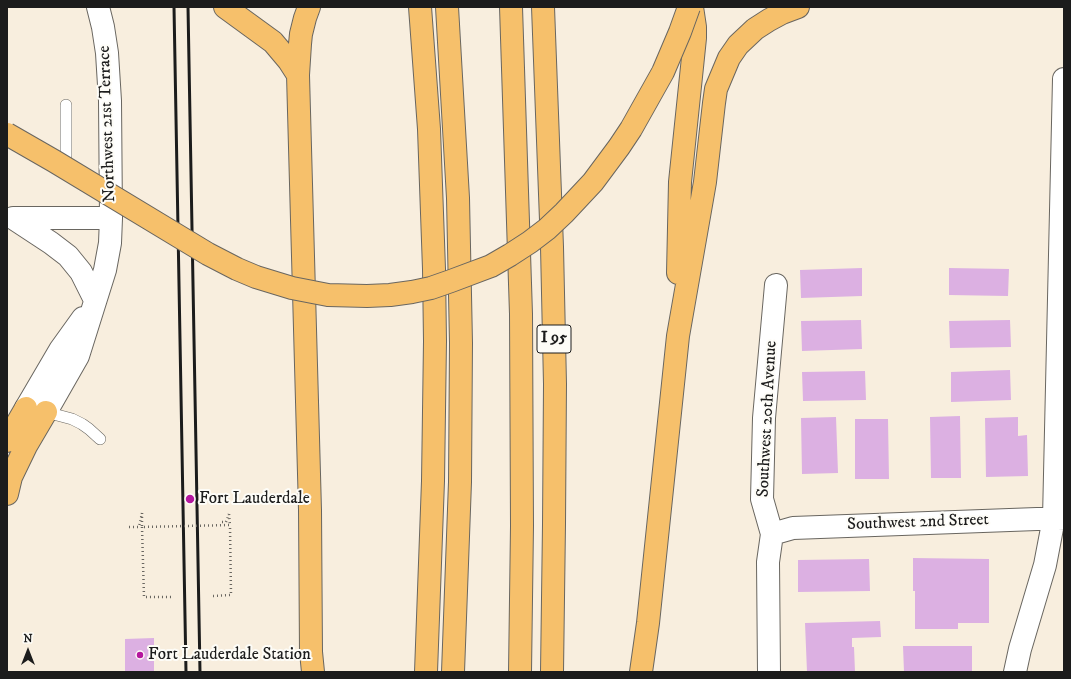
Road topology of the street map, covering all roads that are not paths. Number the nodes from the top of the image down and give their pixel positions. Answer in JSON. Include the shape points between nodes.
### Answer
{"nodes":[{"id":1,"x":98,"y":7,"type":"edge"},
{"id":2,"x":225,"y":7,"type":"edge"},
{"id":3,"x":309,"y":7,"type":"edge"},
{"id":4,"x":420,"y":7,"type":"edge"},
{"id":5,"x":447,"y":7,"type":"edge"},
{"id":6,"x":511,"y":7,"type":"edge"},
{"id":7,"x":543,"y":7,"type":"edge"},
{"id":8,"x":688,"y":7,"type":"edge"},
{"id":9,"x":692,"y":7,"type":"edge"},
{"id":10,"x":798,"y":7,"type":"edge"},
{"id":11,"x":298,"y":75,"type":"junction"},
{"id":12,"x":1064,"y":79,"type":"edge"},
{"id":13,"x":66,"y":105,"type":"dead end"},
{"id":14,"x":7,"y":134,"type":"edge"},
{"id":15,"x":66,"y":156,"type":"dead end"},
{"id":16,"x":10,"y":218,"type":"edge"},
{"id":17,"x":111,"y":218,"type":"junction"},
{"id":18,"x":776,"y":285,"type":"dead end"},
{"id":19,"x":95,"y":300,"type":"junction"},
{"id":20,"x":678,"y":336,"type":"junction"},
{"id":21,"x":36,"y":410,"type":"junction"},
{"id":22,"x":100,"y":440,"type":"dead end"},
{"id":23,"x":7,"y":441,"type":"edge"},
{"id":24,"x":7,"y":494,"type":"edge"},
{"id":25,"x":1059,"y":518,"type":"edge"},
{"id":26,"x":772,"y":534,"type":"junction"},
{"id":27,"x":311,"y":665,"type":"edge"},
{"id":28,"x":426,"y":672,"type":"edge"},
{"id":29,"x":453,"y":672,"type":"edge"},
{"id":30,"x":520,"y":672,"type":"edge"},
{"id":31,"x":552,"y":672,"type":"edge"},
{"id":32,"x":641,"y":672,"type":"edge"},
{"id":33,"x":769,"y":672,"type":"edge"},
{"id":34,"x":1015,"y":672,"type":"edge"}],
"edges":[{"from":1,"to":17,"type":"street","name":"Northwest 21st Terrace","via":[[109,78]]},
{"from":2,"to":11,"type":"highway","via":[[273,42]]},
{"from":3,"to":11,"type":"highway","via":[[301,34]]},
{"from":4,"to":28,"type":"highway","via":[[429,129],[434,269],[433,481]]},
{"from":5,"to":29,"type":"highway","via":[[458,198],[461,343],[460,482]]},
{"from":6,"to":30,"type":"highway","via":[[522,314]]},
{"from":7,"to":31,"type":"highway","number":"I 95","via":[[555,384]]},
{"from":8,"to":14,"type":"highway","bridge":true,"via":[[663,72],[631,129],[593,182],[564,213],[530,242],[491,266],[431,288],[412,292],[367,296],[328,295],[256,277],[208,254]]},
{"from":9,"to":20,"type":"highway","via":[[695,38],[680,182]]},
{"from":10,"to":20,"type":"highway","via":[[775,16],[755,29],[738,45],[729,58],[716,89],[706,182]]},
{"from":11,"to":27,"type":"highway","via":[[310,510]]},
{"from":12,"to":25,"type":"street"},
{"from":13,"to":15,"type":"lane"},
{"from":16,"to":17,"type":"street"},
{"from":16,"to":19,"type":"street","via":[[52,243],[68,256],[81,272]]},
{"from":17,"to":19,"type":"street","name":"Northwest 21st Terrace","via":[[108,259]]},
{"from":18,"to":26,"type":"street","name":"Southwest 20th Avenue","via":[[764,418],[762,499]]},
{"from":19,"to":21,"type":"street","name":"Northwest 21st Terrace","via":[[60,350]]},
{"from":20,"to":32,"type":"highway"},
{"from":21,"to":22,"type":"lane","via":[[77,422]]},
{"from":21,"to":23,"type":"highway"},
{"from":21,"to":24,"type":"highway","via":[[26,446],[11,477]]},
{"from":25,"to":26,"type":"street","name":"Southwest 2nd Street","via":[[793,528]]},
{"from":25,"to":34,"type":"street"},
{"from":26,"to":33,"type":"street","name":"Southwest 20th Avenue","via":[[768,562]]}]}
